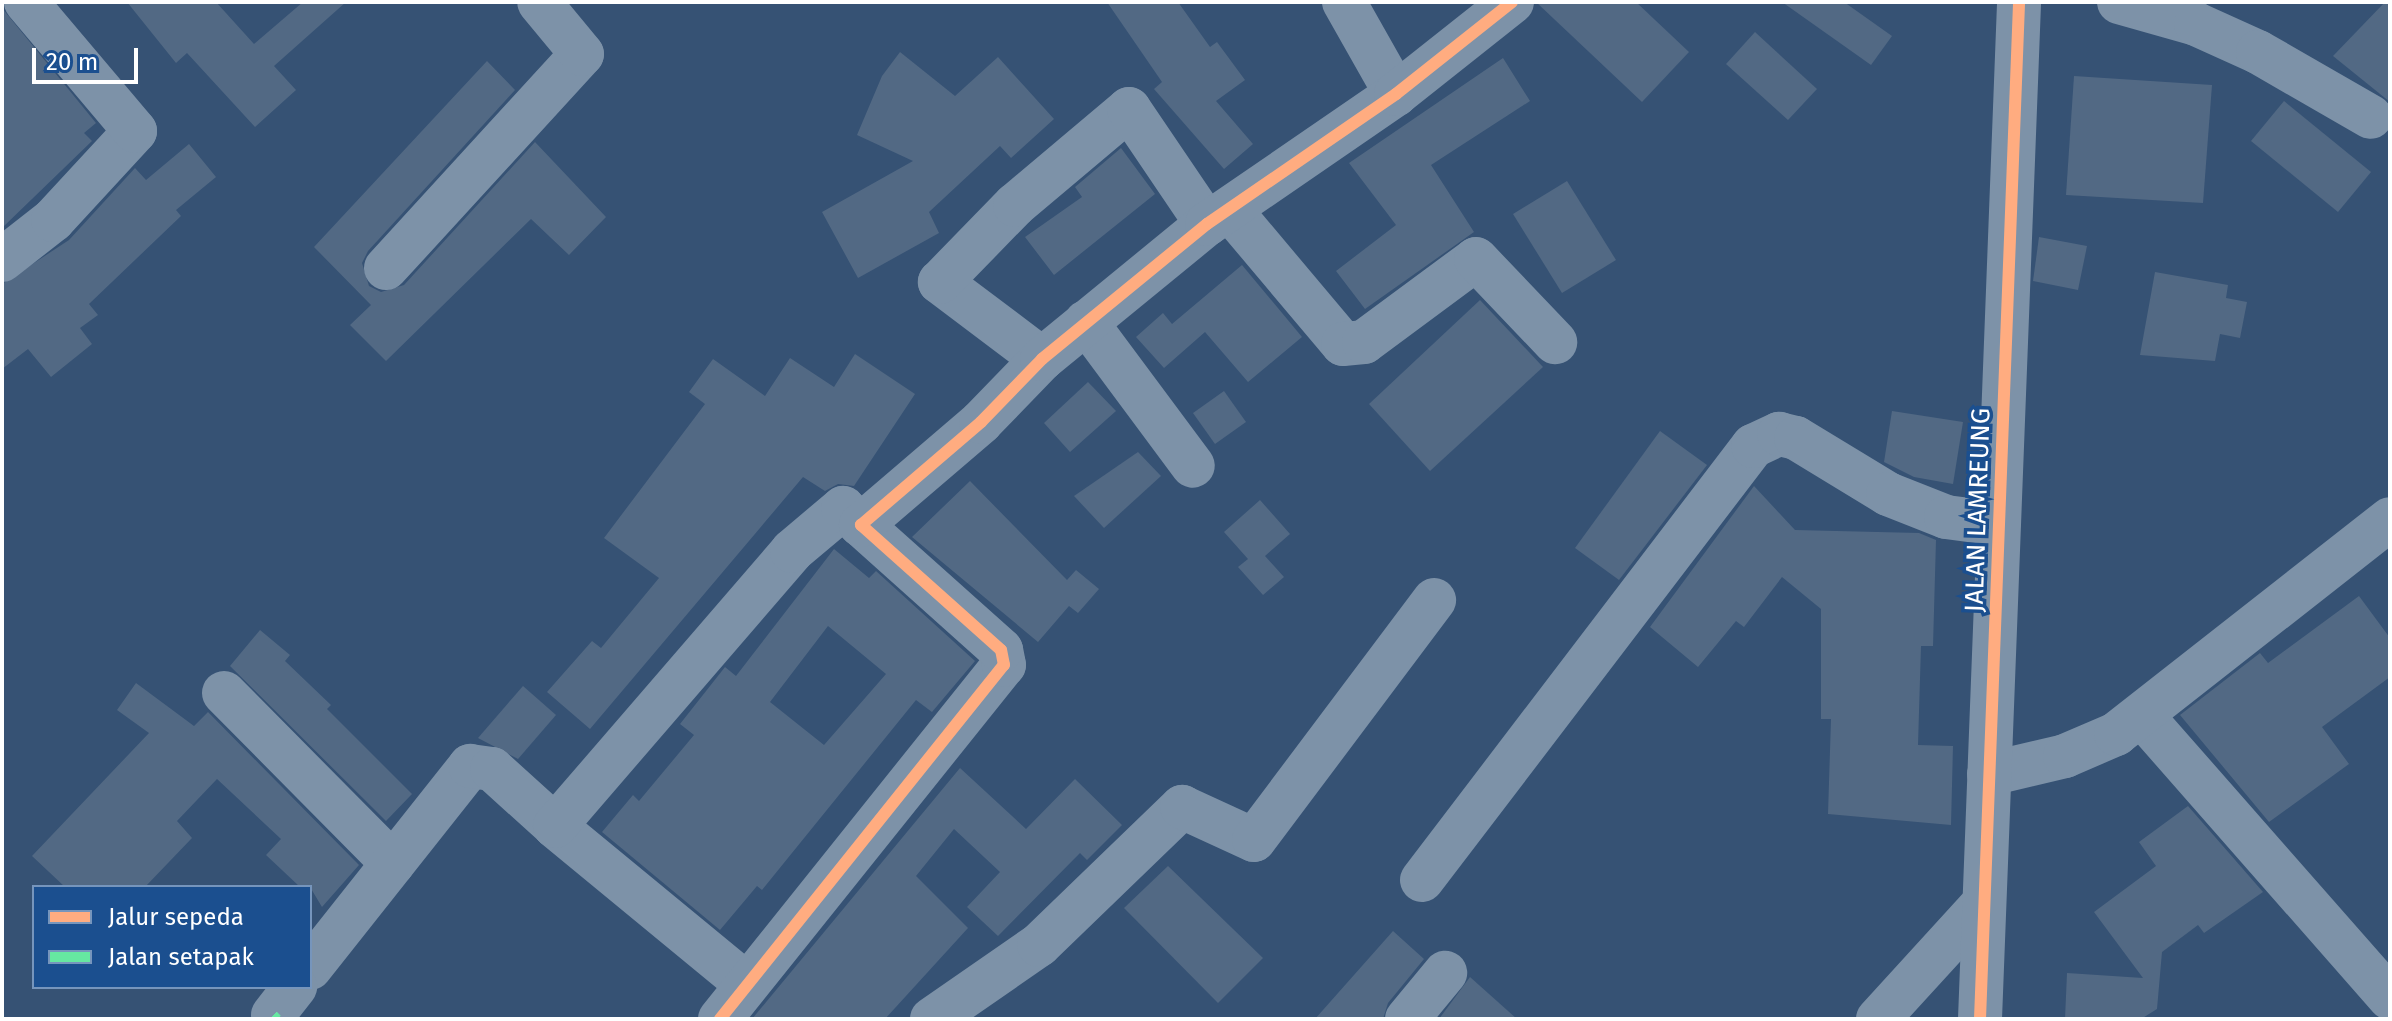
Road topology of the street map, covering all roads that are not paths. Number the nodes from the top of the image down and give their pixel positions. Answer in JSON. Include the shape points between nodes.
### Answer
{"nodes":[{"id":1,"x":26,"y":2,"type":"edge"},
{"id":2,"x":539,"y":2,"type":"edge"},
{"id":3,"x":1344,"y":2,"type":"edge"},
{"id":4,"x":1512,"y":2,"type":"edge"},
{"id":5,"x":2019,"y":2,"type":"edge"},
{"id":6,"x":2119,"y":2,"type":"edge"},
{"id":7,"x":1396,"y":94,"type":"junction"},
{"id":8,"x":2371,"y":117,"type":"dead end"},
{"id":9,"x":1218,"y":217,"type":"junction"},
{"id":10,"x":2,"y":260,"type":"edge"},
{"id":11,"x":386,"y":268,"type":"dead end"},
{"id":12,"x":1086,"y":322,"type":"junction"},
{"id":13,"x":1555,"y":342,"type":"dead end"},
{"id":14,"x":1042,"y":359,"type":"junction"},
{"id":15,"x":1193,"y":466,"type":"dead end"},
{"id":16,"x":2390,"y":519,"type":"edge"},
{"id":17,"x":1999,"y":524,"type":"junction"},
{"id":18,"x":861,"y":525,"type":"junction"},
{"id":19,"x":1434,"y":600,"type":"dead end"},
{"id":20,"x":224,"y":693,"type":"dead end"},
{"id":21,"x":2143,"y":717,"type":"junction"},
{"id":22,"x":1989,"y":774,"type":"junction"},
{"id":23,"x":555,"y":826,"type":"junction"},
{"id":24,"x":393,"y":864,"type":"junction"},
{"id":25,"x":1422,"y":880,"type":"dead end"},
{"id":26,"x":1983,"y":904,"type":"junction"},
{"id":27,"x":312,"y":965,"type":"edge"},
{"id":28,"x":1445,"y":973,"type":"dead end"},
{"id":29,"x":2390,"y":998,"type":"edge"},
{"id":30,"x":729,"y":1008,"type":"edge"},
{"id":31,"x":932,"y":1019,"type":"edge"},
{"id":32,"x":1407,"y":1019,"type":"edge"},
{"id":33,"x":1878,"y":1019,"type":"edge"},
{"id":34,"x":1980,"y":1019,"type":"edge"}],
"edges":[{"from":1,"to":10,"type":"street","via":[[135,131],[53,220]]},
{"from":2,"to":11,"type":"street","via":[[582,54]]},
{"from":3,"to":7,"type":"street"},
{"from":4,"to":7,"type":"street"},
{"from":5,"to":17,"type":"street","name":"JALAN LAMREUNG"},
{"from":6,"to":8,"type":"street","via":[[2196,24],[2258,52]]},
{"from":7,"to":9,"type":"street"},
{"from":9,"to":12,"type":"street"},
{"from":9,"to":13,"type":"street","via":[[1343,344],[1364,342],[1476,259]]},
{"from":9,"to":14,"type":"street","via":[[1129,109],[1015,205],[940,282]]},
{"from":12,"to":14,"type":"street"},
{"from":12,"to":15,"type":"street"},
{"from":14,"to":18,"type":"street","via":[[981,422]]},
{"from":16,"to":21,"type":"street"},
{"from":17,"to":22,"type":"street","name":"JALAN LAMREUNG"},
{"from":17,"to":25,"type":"street","via":[[1946,517],[1888,494],[1796,438],[1779,434],[1753,446]]},
{"from":18,"to":23,"type":"street","via":[[843,508],[792,551]]},
{"from":18,"to":30,"type":"street","via":[[1001,650],[1004,665]]},
{"from":19,"to":31,"type":"street","via":[[1254,840],[1182,807],[1039,945]]},
{"from":20,"to":24,"type":"street"},
{"from":21,"to":22,"type":"street","via":[[2065,756]]},
{"from":21,"to":29,"type":"street"},
{"from":22,"to":26,"type":"street","name":"JALAN LAMREUNG"},
{"from":23,"to":24,"type":"street","via":[[492,769],[470,766]]},
{"from":23,"to":30,"type":"street"},
{"from":24,"to":27,"type":"street"},
{"from":26,"to":33,"type":"street"},
{"from":26,"to":34,"type":"street","name":"JALAN LAMREUNG"},
{"from":28,"to":32,"type":"street"}]}
